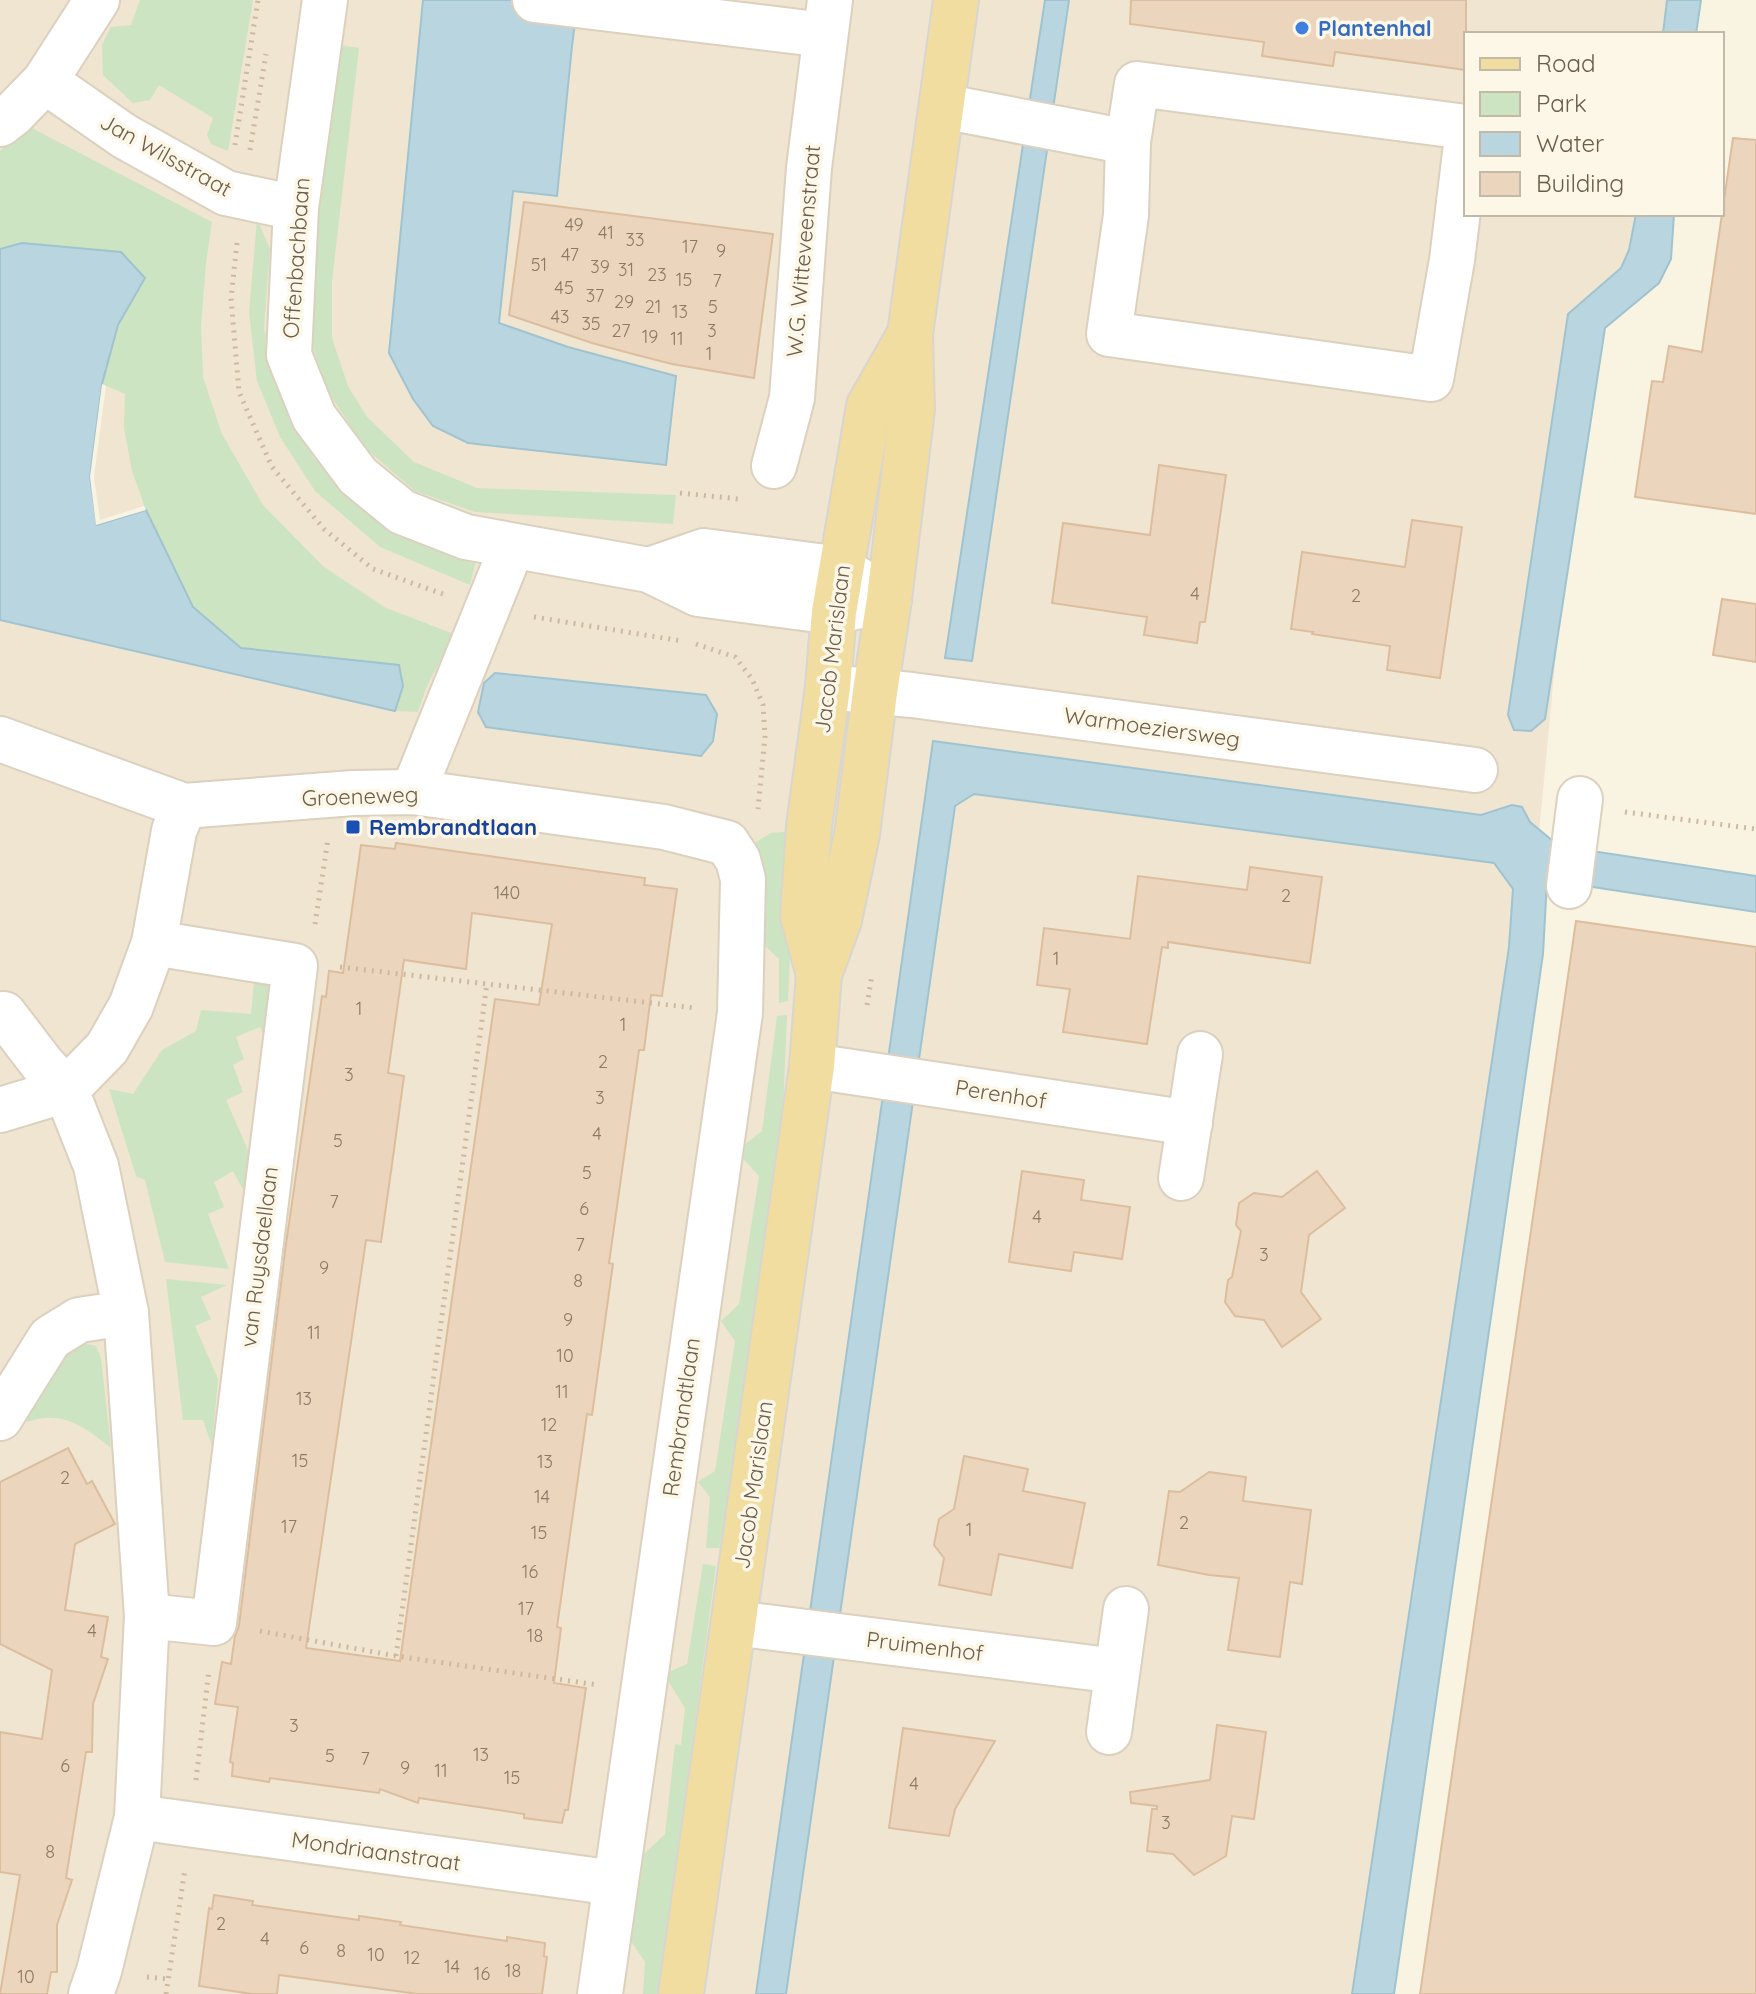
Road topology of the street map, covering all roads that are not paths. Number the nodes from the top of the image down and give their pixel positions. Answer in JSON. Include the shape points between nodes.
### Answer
{"nodes":[{"id":1,"x":97,"y":0,"type":"edge"},
{"id":2,"x":325,"y":0,"type":"edge"},
{"id":3,"x":535,"y":0,"type":"edge"},
{"id":4,"x":956,"y":0,"type":"edge"},
{"id":5,"x":828,"y":18,"type":"edge"},
{"id":6,"x":45,"y":81,"type":"junction"},
{"id":7,"x":942,"y":106,"type":"junction"},
{"id":8,"x":0,"y":124,"type":"edge"},
{"id":9,"x":1464,"y":127,"type":"edge"},
{"id":10,"x":1128,"y":142,"type":"junction"},
{"id":11,"x":1464,"y":161,"type":"edge"},
{"id":12,"x":296,"y":208,"type":"junction"},
{"id":13,"x":910,"y":334,"type":"junction"},
{"id":14,"x":774,"y":466,"type":"dead end"},
{"id":15,"x":512,"y":547,"type":"junction"},
{"id":16,"x":841,"y":569,"type":"junction"},
{"id":17,"x":649,"y":570,"type":"junction"},
{"id":18,"x":889,"y":599,"type":"junction"},
{"id":19,"x":834,"y":612,"type":"junction"},
{"id":20,"x":828,"y":687,"type":"junction"},
{"id":21,"x":875,"y":692,"type":"junction"},
{"id":22,"x":0,"y":739,"type":"edge"},
{"id":23,"x":1475,"y":770,"type":"dead end"},
{"id":24,"x":413,"y":792,"type":"junction"},
{"id":25,"x":184,"y":806,"type":"junction"},
{"id":26,"x":1577,"y":818,"type":"dead end"},
{"id":27,"x":742,"y":830,"type":"joint"},
{"id":28,"x":1569,"y":886,"type":"dead end"},
{"id":29,"x":154,"y":943,"type":"junction"},
{"id":30,"x":819,"y":975,"type":"junction"},
{"id":31,"x":4,"y":1014,"type":"dead end"},
{"id":32,"x":1200,"y":1054,"type":"dead end"},
{"id":33,"x":812,"y":1066,"type":"junction"},
{"id":34,"x":66,"y":1090,"type":"junction"},
{"id":35,"x":0,"y":1110,"type":"edge"},
{"id":36,"x":1190,"y":1123,"type":"junction"},
{"id":37,"x":1181,"y":1178,"type":"dead end"},
{"id":38,"x":126,"y":1313,"type":"junction"},
{"id":39,"x":0,"y":1418,"type":"edge"},
{"id":40,"x":1126,"y":1609,"type":"dead end"},
{"id":41,"x":147,"y":1616,"type":"junction"},
{"id":42,"x":734,"y":1623,"type":"junction"},
{"id":43,"x":1117,"y":1671,"type":"junction"},
{"id":44,"x":1109,"y":1732,"type":"dead end"},
{"id":45,"x":137,"y":1817,"type":"junction"},
{"id":46,"x":615,"y":1883,"type":"junction"},
{"id":47,"x":91,"y":1994,"type":"edge"},
{"id":48,"x":600,"y":1994,"type":"edge"},
{"id":49,"x":681,"y":1994,"type":"edge"}],
"edges":[{"from":1,"to":6,"type":"street"},
{"from":2,"to":12,"type":"street","name":"Offenbachbaan"},
{"from":3,"to":5,"type":"street","name":"W.G. Witteveenstraat"},
{"from":4,"to":7,"type":"main road","name":"Jacob Marislaan"},
{"from":5,"to":14,"type":"street","name":"W.G. Witteveenstraat","via":[[809,168],[792,398]]},
{"from":6,"to":8,"type":"street"},
{"from":6,"to":12,"type":"street","name":"Jan Wilsstraat","via":[[124,136],[234,195]]},
{"from":7,"to":10,"type":"street"},
{"from":7,"to":13,"type":"main road","name":"Jacob Marislaan"},
{"from":9,"to":10,"type":"street","via":[[1137,84]]},
{"from":10,"to":11,"type":"street","via":[[1126,215],[1109,334],[1431,379]]},
{"from":12,"to":15,"type":"street","name":"Offenbachbaan","via":[[289,355],[314,417],[358,476],[402,512],[466,537]]},
{"from":13,"to":16,"type":"main road","name":"Jacob Marislaan","via":[[869,406]]},
{"from":13,"to":18,"type":"main road","name":"Jacob Marislaan","via":[[912,409]]},
{"from":15,"to":17,"type":"street","name":"Offenbachbaan"},
{"from":15,"to":24,"type":"street"},
{"from":16,"to":17,"type":"street","name":"Offenbachbaan","via":[[704,551]]},
{"from":16,"to":18,"type":"street","name":"Offenbachbaan"},
{"from":16,"to":19,"type":"main road","name":"Jacob Marislaan"},
{"from":17,"to":19,"type":"street","name":"Offenbachbaan","via":[[698,594]]},
{"from":18,"to":19,"type":"street","name":"Offenbachbaan"},
{"from":18,"to":21,"type":"main road","name":"Jacob Marislaan"},
{"from":19,"to":20,"type":"main road","name":"Jacob Marislaan"},
{"from":20,"to":21,"type":"street","name":"Warmoeziersweg"},
{"from":20,"to":30,"type":"main road","name":"Jacob Marislaan","via":[[803,916]]},
{"from":21,"to":23,"type":"street","name":"Warmoeziersweg"},
{"from":21,"to":30,"type":"main road","name":"Jacob Marislaan","via":[[857,834],[839,920]]},
{"from":22,"to":25,"type":"street","name":"Groeneweg"},
{"from":24,"to":25,"type":"street","name":"Groeneweg"},
{"from":24,"to":27,"type":"street","name":"Groeneweg","via":[[664,827]]},
{"from":25,"to":29,"type":"street","via":[[174,831]]},
{"from":26,"to":28,"type":"street"},
{"from":27,"to":46,"type":"street","name":"Rembrandtlaan","via":[[740,1013]]},
{"from":29,"to":34,"type":"street","via":[[131,1006],[107,1048]]},
{"from":29,"to":41,"type":"street","name":"van Ruysdaellaan","via":[[295,966],[214,1623]]},
{"from":30,"to":33,"type":"main road","name":"Jacob Marislaan"},
{"from":31,"to":34,"type":"street"},
{"from":32,"to":36,"type":"street"},
{"from":33,"to":36,"type":"street","name":"Perenhof"},
{"from":33,"to":42,"type":"main road","name":"Jacob Marislaan"},
{"from":34,"to":35,"type":"street"},
{"from":34,"to":38,"type":"street","via":[[96,1166]]},
{"from":36,"to":37,"type":"street"},
{"from":38,"to":39,"type":"street","via":[[79,1320],[50,1338]]},
{"from":38,"to":41,"type":"street"},
{"from":40,"to":43,"type":"street"},
{"from":41,"to":45,"type":"street"},
{"from":42,"to":43,"type":"street","name":"Pruimenhof"},
{"from":42,"to":49,"type":"main road","name":"Jacob Marislaan"},
{"from":43,"to":44,"type":"street"},
{"from":45,"to":46,"type":"street","name":"Mondriaanstraat"},
{"from":45,"to":47,"type":"street"},
{"from":46,"to":48,"type":"street","name":"Rembrandtlaan"}]}
